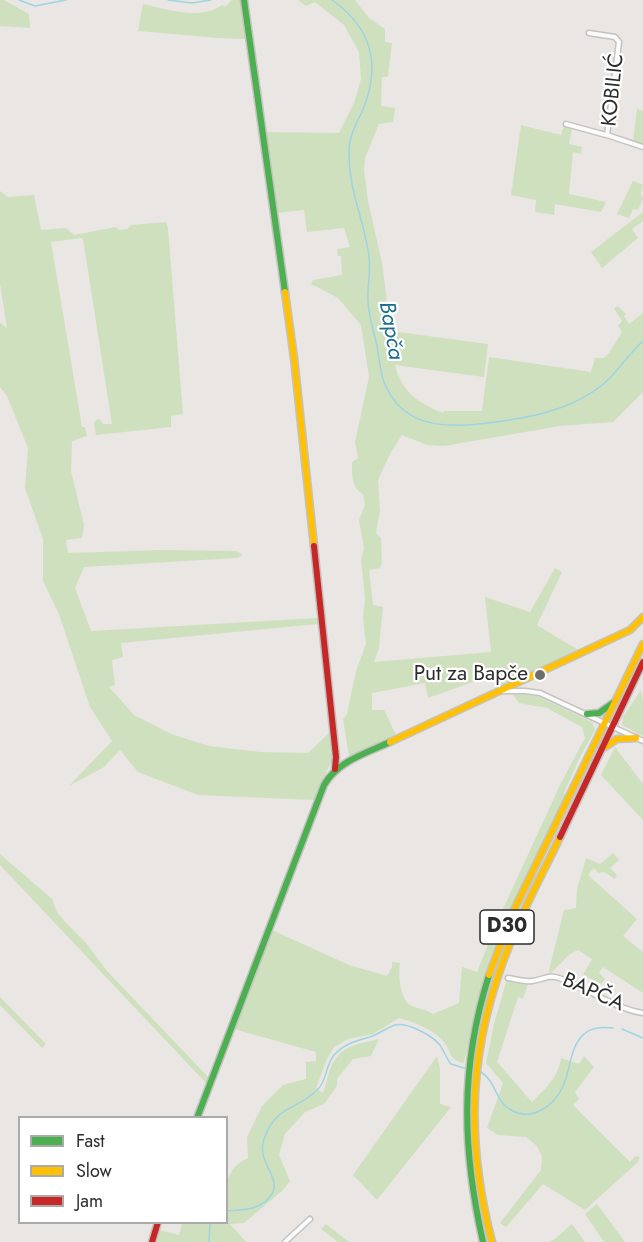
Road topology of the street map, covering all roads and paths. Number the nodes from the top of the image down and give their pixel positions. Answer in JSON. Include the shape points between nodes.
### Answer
{"nodes":[{"id":1,"x":244,"y":0,"type":"edge"},
{"id":2,"x":589,"y":33,"type":"dead end"},
{"id":3,"x":566,"y":124,"type":"dead end"},
{"id":4,"x":607,"y":135,"type":"junction"},
{"id":5,"x":643,"y":147,"type":"edge"},
{"id":6,"x":643,"y":617,"type":"edge"},
{"id":7,"x":643,"y":644,"type":"edge"},
{"id":8,"x":643,"y":662,"type":"edge"},
{"id":9,"x":496,"y":692,"type":"junction"},
{"id":10,"x":617,"y":699,"type":"junction"},
{"id":11,"x":587,"y":714,"type":"junction"},
{"id":12,"x":609,"y":725,"type":"junction"},
{"id":13,"x":636,"y":738,"type":"junction"},
{"id":14,"x":643,"y":741,"type":"edge"},
{"id":15,"x":601,"y":751,"type":"junction"},
{"id":16,"x":335,"y":769,"type":"junction"},
{"id":17,"x":508,"y":978,"type":"dead end"},
{"id":18,"x":643,"y":1013,"type":"edge"},
{"id":19,"x":198,"y":1116,"type":"edge"},
{"id":20,"x":310,"y":1219,"type":"dead end"},
{"id":21,"x":157,"y":1224,"type":"edge"},
{"id":22,"x":152,"y":1242,"type":"edge"},
{"id":23,"x":285,"y":1242,"type":"edge"},
{"id":24,"x":483,"y":1242,"type":"edge"},
{"id":25,"x":492,"y":1242,"type":"edge"}],
"edges":[{"from":1,"to":16,"type":"main road","via":[[294,358]]},
{"from":2,"to":4,"type":"street","name":"KOBILIĆ","via":[[615,37],[619,42]]},
{"from":3,"to":4,"type":"street"},
{"from":4,"to":5,"type":"street","name":"KOBILIĆ"},
{"from":6,"to":9,"type":"main road","via":[[630,630]]},
{"from":7,"to":10,"type":"main road","number":"D30"},
{"from":8,"to":12,"type":"main road","number":"D30"},
{"from":9,"to":11,"type":"street","via":[[536,692]]},
{"from":9,"to":16,"type":"main road"},
{"from":10,"to":11,"type":"main road","via":[[599,712]]},
{"from":10,"to":12,"type":"main road","number":"D30"},
{"from":11,"to":12,"type":"street"},
{"from":12,"to":13,"type":"street"},
{"from":12,"to":15,"type":"main road","number":"D30"},
{"from":12,"to":24,"type":"main road","number":"D30","via":[[502,938],[480,1002],[466,1080],[465,1144]]},
{"from":13,"to":14,"type":"street"},
{"from":13,"to":15,"type":"main road","via":[[614,740]]},
{"from":15,"to":25,"type":"main road","number":"D30","via":[[510,942],[489,1005],[475,1081],[474,1141],[480,1194]]},
{"from":16,"to":19,"type":"main road","via":[[324,785]]},
{"from":17,"to":18,"type":"street","name":"BAPČA","via":[[532,981],[558,977],[603,1000]]},
{"from":20,"to":23,"type":"street"},
{"from":21,"to":22,"type":"main road"}]}
